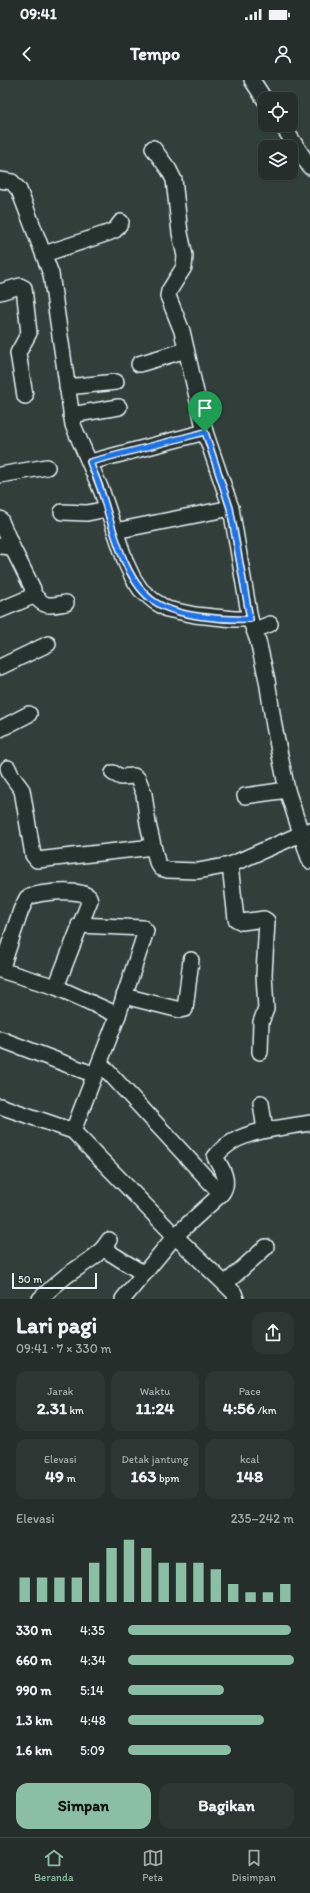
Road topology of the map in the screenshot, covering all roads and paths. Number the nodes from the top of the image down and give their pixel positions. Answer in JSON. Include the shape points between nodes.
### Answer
{"nodes":[{"id":1,"x":252,"y":80,"type":"edge"},
{"id":2,"x":260,"y":92,"type":"edge"},
{"id":3,"x":287,"y":132,"type":"edge"},
{"id":4,"x":153,"y":148,"type":"dead end"},
{"id":5,"x":310,"y":167,"type":"edge"},
{"id":6,"x":0,"y":180,"type":"edge"},
{"id":7,"x":121,"y":222,"type":"dead end"},
{"id":8,"x":44,"y":254,"type":"junction"},
{"id":9,"x":0,"y":292,"type":"edge"},
{"id":10,"x":186,"y":350,"type":"junction"},
{"id":11,"x":139,"y":364,"type":"dead end"},
{"id":12,"x":116,"y":382,"type":"dead end"},
{"id":13,"x":67,"y":387,"type":"junction"},
{"id":14,"x":25,"y":396,"type":"dead end"},
{"id":15,"x":119,"y":407,"type":"dead end"},
{"id":16,"x":71,"y":415,"type":"junction"},
{"id":17,"x":205,"y":432,"type":"junction"},
{"id":18,"x":90,"y":462,"type":"junction"},
{"id":19,"x":47,"y":467,"type":"dead end"},
{"id":20,"x":0,"y":476,"type":"edge"},
{"id":21,"x":230,"y":508,"type":"junction"},
{"id":22,"x":107,"y":509,"type":"junction"},
{"id":23,"x":62,"y":512,"type":"dead end"},
{"id":24,"x":0,"y":519,"type":"edge"},
{"id":25,"x":115,"y":531,"type":"junction"},
{"id":26,"x":6,"y":546,"type":"edge"},
{"id":27,"x":32,"y":594,"type":"junction"},
{"id":28,"x":66,"y":603,"type":"dead end"},
{"id":29,"x":0,"y":610,"type":"edge"},
{"id":30,"x":253,"y":624,"type":"junction"},
{"id":31,"x":270,"y":624,"type":"dead end"},
{"id":32,"x":48,"y":644,"type":"dead end"},
{"id":33,"x":0,"y":667,"type":"edge"},
{"id":34,"x":29,"y":714,"type":"dead end"},
{"id":35,"x":0,"y":728,"type":"edge"},
{"id":36,"x":8,"y":768,"type":"dead end"},
{"id":37,"x":113,"y":773,"type":"dead end"},
{"id":38,"x":287,"y":790,"type":"junction"},
{"id":39,"x":245,"y":796,"type":"dead end"},
{"id":40,"x":306,"y":832,"type":"edge"},
{"id":41,"x":153,"y":847,"type":"junction"},
{"id":42,"x":310,"y":861,"type":"edge"},
{"id":43,"x":230,"y":865,"type":"junction"},
{"id":44,"x":79,"y":925,"type":"junction"},
{"id":45,"x":191,"y":960,"type":"dead end"},
{"id":46,"x":1,"y":970,"type":"edge"},
{"id":47,"x":56,"y":987,"type":"junction"},
{"id":48,"x":124,"y":996,"type":"junction"},
{"id":49,"x":118,"y":1015,"type":"junction"},
{"id":50,"x":0,"y":1039,"type":"edge"},
{"id":51,"x":260,"y":1052,"type":"dead end"},
{"id":52,"x":98,"y":1069,"type":"junction"},
{"id":53,"x":261,"y":1103,"type":"dead end"},
{"id":54,"x":0,"y":1106,"type":"edge"},
{"id":55,"x":310,"y":1123,"type":"edge"},
{"id":56,"x":264,"y":1130,"type":"junction"},
{"id":57,"x":73,"y":1131,"type":"junction"},
{"id":58,"x":214,"y":1157,"type":"junction"},
{"id":59,"x":196,"y":1166,"type":"junction"},
{"id":60,"x":221,"y":1194,"type":"junction"},
{"id":61,"x":175,"y":1236,"type":"junction"},
{"id":62,"x":266,"y":1247,"type":"dead end"},
{"id":63,"x":144,"y":1274,"type":"junction"},
{"id":64,"x":225,"y":1284,"type":"junction"},
{"id":65,"x":40,"y":1299,"type":"edge"},
{"id":66,"x":123,"y":1299,"type":"edge"},
{"id":67,"x":236,"y":1299,"type":"edge"}],
"edges":[{"from":1,"to":2,"type":"street"},
{"from":3,"to":5,"type":"street"},
{"from":4,"to":10,"type":"street","via":[[169,170],[176,186],[180,233],[186,262],[168,296]]},
{"from":6,"to":8,"type":"street","via":[[12,182],[17,187]]},
{"from":7,"to":8,"type":"street","via":[[116,229],[108,233]]},
{"from":8,"to":13,"type":"street","via":[[52,279]]},
{"from":9,"to":14,"type":"street","via":[[20,286],[24,288],[29,333],[18,353]]},
{"from":10,"to":11,"type":"street"},
{"from":10,"to":17,"type":"street"},
{"from":12,"to":13,"type":"street"},
{"from":13,"to":16,"type":"street"},
{"from":15,"to":16,"type":"street"},
{"from":16,"to":18,"type":"street","via":[[76,433]]},
{"from":17,"to":18,"type":"street"},
{"from":17,"to":21,"type":"street"},
{"from":18,"to":22,"type":"street"},
{"from":19,"to":20,"type":"street"},
{"from":21,"to":25,"type":"street"},
{"from":21,"to":30,"type":"street"},
{"from":22,"to":23,"type":"street","via":[[87,513]]},
{"from":22,"to":25,"type":"street"},
{"from":24,"to":26,"type":"street"},
{"from":25,"to":30,"type":"street","via":[[133,578],[141,590],[154,601],[180,613],[234,619]]},
{"from":26,"to":27,"type":"street","via":[[32,585]]},
{"from":27,"to":28,"type":"street","via":[[48,606]]},
{"from":27,"to":29,"type":"street"},
{"from":30,"to":31,"type":"street"},
{"from":30,"to":38,"type":"street","via":[[267,680]]},
{"from":32,"to":33,"type":"street"},
{"from":34,"to":35,"type":"street"},
{"from":36,"to":41,"type":"street","via":[[22,790],[33,855],[37,860]]},
{"from":37,"to":41,"type":"street","via":[[121,777],[134,776],[138,779],[144,794]]},
{"from":38,"to":39,"type":"street"},
{"from":38,"to":40,"type":"street"},
{"from":40,"to":42,"type":"street"},
{"from":40,"to":43,"type":"street"},
{"from":41,"to":43,"type":"street","via":[[157,862],[161,868],[168,870],[198,871]]},
{"from":43,"to":51,"type":"street","via":[[236,919],[242,922],[264,919],[267,921],[264,974],[266,1009],[261,1022]]},
{"from":44,"to":46,"type":"street","via":[[90,900],[86,894],[39,894],[27,898]]},
{"from":44,"to":47,"type":"street"},
{"from":44,"to":48,"type":"street","via":[[145,929],[146,934]]},
{"from":45,"to":48,"type":"street","via":[[185,1009],[180,1010]]},
{"from":46,"to":47,"type":"street"},
{"from":47,"to":49,"type":"street"},
{"from":48,"to":49,"type":"street"},
{"from":49,"to":52,"type":"street"},
{"from":50,"to":52,"type":"street"},
{"from":52,"to":57,"type":"street"},
{"from":52,"to":59,"type":"street"},
{"from":53,"to":56,"type":"street"},
{"from":54,"to":57,"type":"street"},
{"from":55,"to":56,"type":"street"},
{"from":56,"to":58,"type":"street","via":[[231,1142]]},
{"from":57,"to":61,"type":"street"},
{"from":58,"to":59,"type":"street"},
{"from":58,"to":60,"type":"street","via":[[225,1177],[225,1189]]},
{"from":59,"to":60,"type":"street"},
{"from":60,"to":61,"type":"street"},
{"from":61,"to":63,"type":"street"},
{"from":61,"to":64,"type":"street"},
{"from":62,"to":64,"type":"street"},
{"from":63,"to":65,"type":"street","via":[[107,1244],[95,1257],[66,1276]]},
{"from":63,"to":66,"type":"street"},
{"from":64,"to":67,"type":"street"}]}
